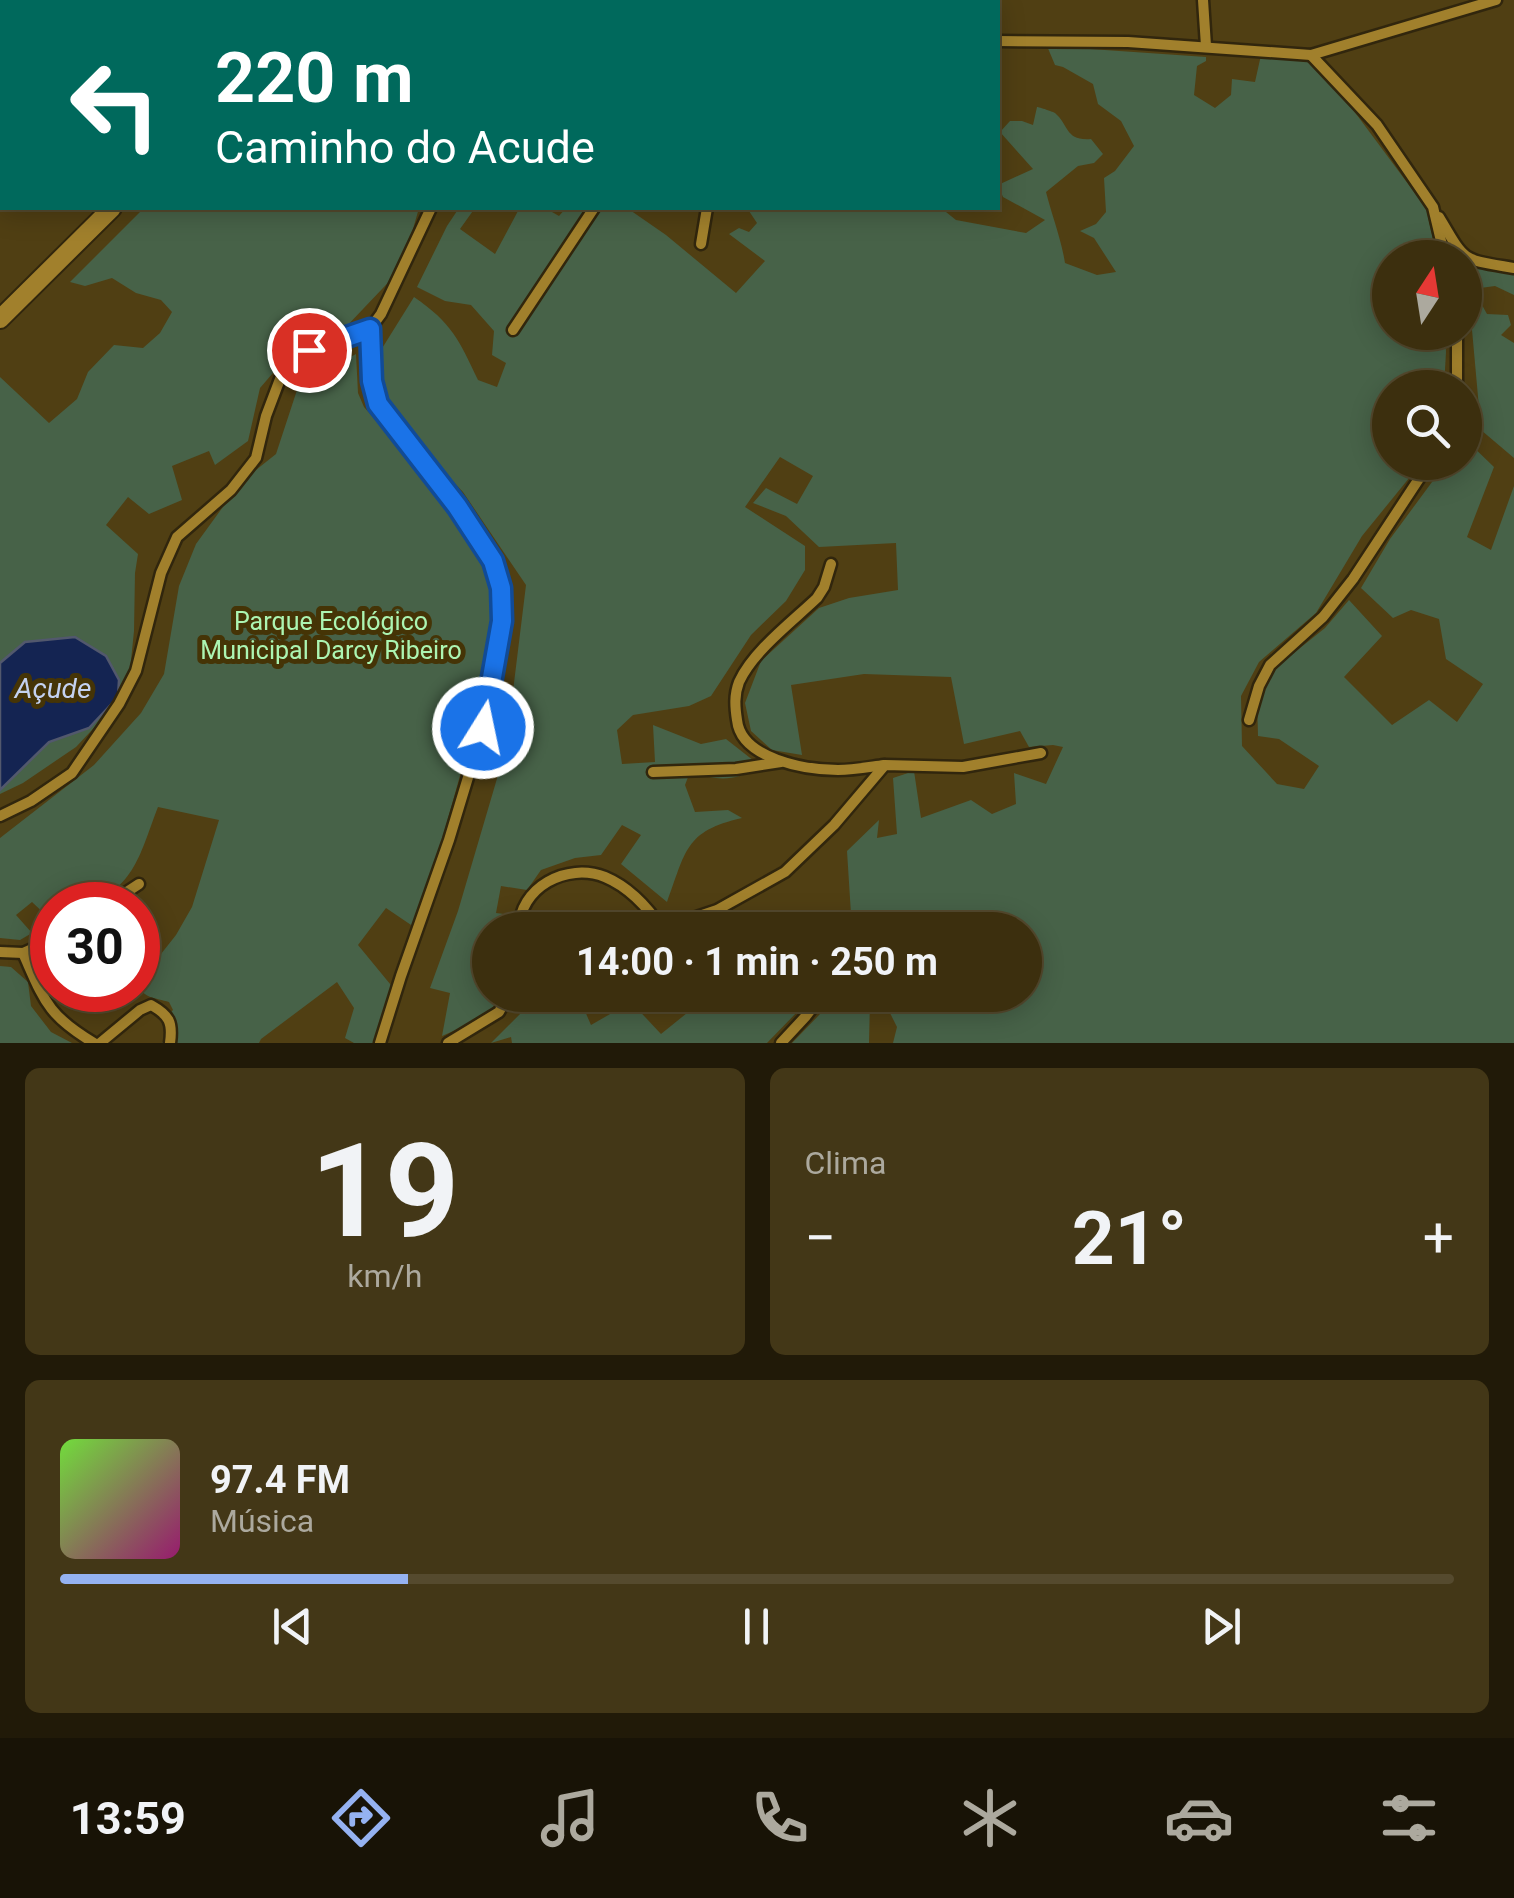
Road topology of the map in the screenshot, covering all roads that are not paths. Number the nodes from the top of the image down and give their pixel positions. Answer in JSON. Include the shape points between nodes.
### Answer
{"nodes":[{"id":1,"x":1202,"y":0,"type":"edge"},
{"id":2,"x":1496,"y":0,"type":"edge"},
{"id":3,"x":1000,"y":41,"type":"edge"},
{"id":4,"x":1206,"y":46,"type":"junction"},
{"id":5,"x":1311,"y":55,"type":"junction"},
{"id":6,"x":1434,"y":207,"type":"junction"},
{"id":7,"x":110,"y":210,"type":"edge"},
{"id":8,"x":430,"y":210,"type":"edge"},
{"id":9,"x":593,"y":210,"type":"edge"},
{"id":10,"x":707,"y":210,"type":"edge"},
{"id":11,"x":1441,"y":240,"type":"edge"},
{"id":12,"x":701,"y":244,"type":"dead end"},
{"id":13,"x":1514,"y":268,"type":"edge"},
{"id":14,"x":0,"y":318,"type":"edge"},
{"id":15,"x":370,"y":329,"type":"junction"},
{"id":16,"x":513,"y":330,"type":"dead end"},
{"id":17,"x":1418,"y":480,"type":"edge"},
{"id":18,"x":830,"y":564,"type":"dead end"},
{"id":19,"x":1249,"y":720,"type":"dead end"},
{"id":20,"x":1041,"y":753,"type":"dead end"},
{"id":21,"x":782,"y":762,"type":"junction"},
{"id":22,"x":885,"y":764,"type":"junction"},
{"id":23,"x":653,"y":772,"type":"dead end"},
{"id":24,"x":0,"y":816,"type":"edge"},
{"id":25,"x":522,"y":912,"type":"edge"},
{"id":26,"x":647,"y":912,"type":"edge"},
{"id":27,"x":711,"y":912,"type":"edge"},
{"id":28,"x":30,"y":950,"type":"edge"},
{"id":29,"x":0,"y":952,"type":"edge"},
{"id":30,"x":22,"y":954,"type":"junction"},
{"id":31,"x":500,"y":1012,"type":"edge"},
{"id":32,"x":809,"y":1012,"type":"edge"},
{"id":33,"x":97,"y":1043,"type":"edge"},
{"id":34,"x":170,"y":1043,"type":"edge"},
{"id":35,"x":380,"y":1043,"type":"edge"},
{"id":36,"x":448,"y":1043,"type":"edge"},
{"id":37,"x":781,"y":1043,"type":"edge"}],
"edges":[{"from":1,"to":4,"type":"street"},
{"from":2,"to":5,"type":"street"},
{"from":3,"to":4,"type":"street"},
{"from":4,"to":5,"type":"street"},
{"from":5,"to":6,"type":"street","via":[[1377,125]]},
{"from":6,"to":11,"type":"street"},
{"from":6,"to":13,"type":"street","via":[[1468,260]]},
{"from":7,"to":14,"type":"street"},
{"from":8,"to":15,"type":"street"},
{"from":9,"to":16,"type":"street"},
{"from":10,"to":12,"type":"street"},
{"from":15,"to":24,"type":"street","via":[[292,362],[266,416],[256,458],[177,537],[136,671],[119,704],[72,773]]},
{"from":15,"to":35,"type":"street","via":[[378,404],[493,561],[502,621],[483,728]]},
{"from":17,"to":19,"type":"street","via":[[1323,617],[1270,665]]},
{"from":18,"to":21,"type":"street","via":[[817,598],[758,655],[734,702],[738,731]]},
{"from":20,"to":22,"type":"street","via":[[963,767]]},
{"from":21,"to":22,"type":"street","via":[[843,770]]},
{"from":21,"to":23,"type":"street"},
{"from":22,"to":27,"type":"street","via":[[834,826],[784,872]]},
{"from":25,"to":26,"type":"street","via":[[539,885],[565,874],[601,876]]},
{"from":28,"to":30,"type":"street"},
{"from":29,"to":30,"type":"street"},
{"from":30,"to":33,"type":"street","via":[[52,1012]]},
{"from":31,"to":36,"type":"street"},
{"from":32,"to":37,"type":"street"},
{"from":33,"to":34,"type":"street","via":[[151,1005],[172,1028]]}]}
